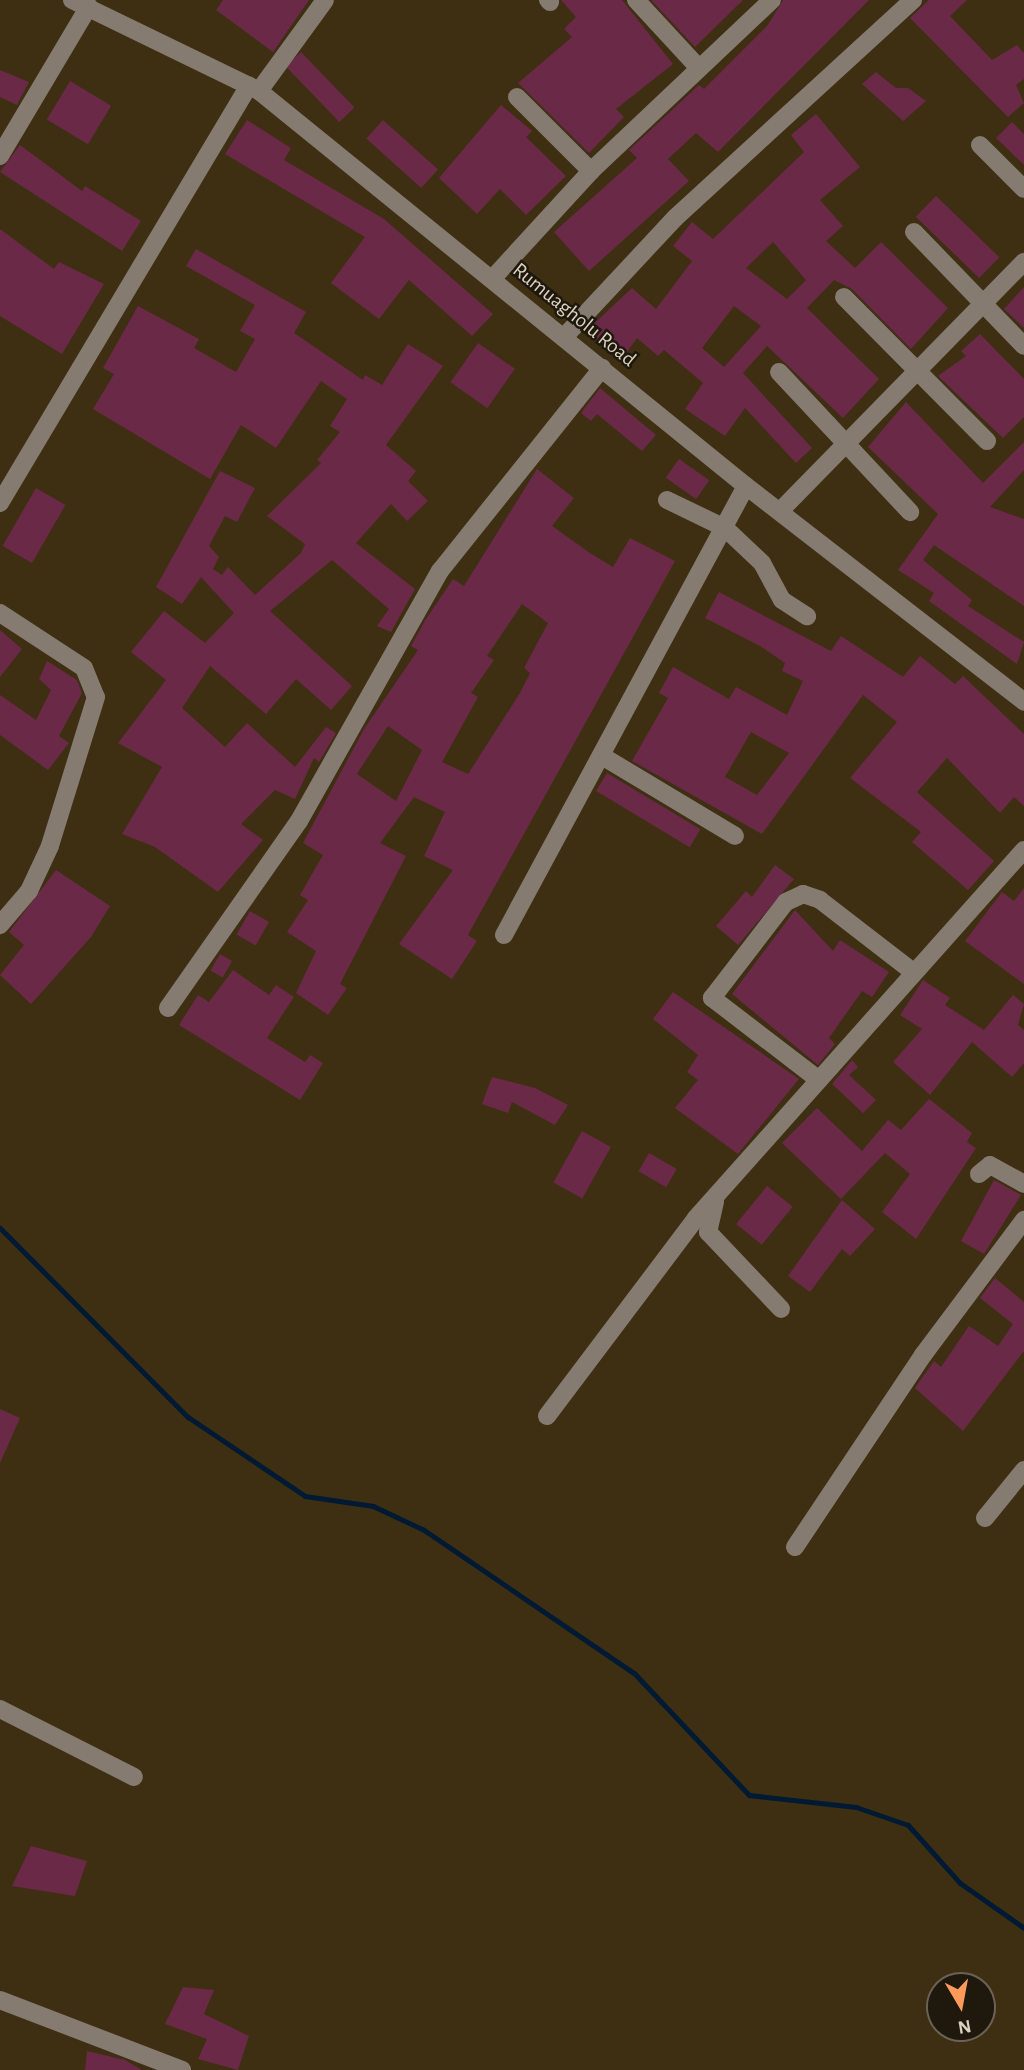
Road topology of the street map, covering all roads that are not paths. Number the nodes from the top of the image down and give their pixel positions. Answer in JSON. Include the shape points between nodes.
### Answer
{"nodes":[{"id":1,"x":324,"y":0,"type":"edge"},
{"id":2,"x":636,"y":0,"type":"edge"},
{"id":3,"x":772,"y":0,"type":"edge"},
{"id":4,"x":913,"y":0,"type":"edge"},
{"id":5,"x":80,"y":3,"type":"edge"},
{"id":6,"x":698,"y":67,"type":"junction"},
{"id":7,"x":254,"y":88,"type":"junction"},
{"id":8,"x":517,"y":97,"type":"dead end"},
{"id":9,"x":980,"y":145,"type":"dead end"},
{"id":10,"x":0,"y":156,"type":"edge"},
{"id":11,"x":591,"y":171,"type":"junction"},
{"id":12,"x":1024,"y":189,"type":"edge"},
{"id":13,"x":914,"y":232,"type":"dead end"},
{"id":14,"x":1024,"y":262,"type":"edge"},
{"id":15,"x":493,"y":278,"type":"junction"},
{"id":16,"x":844,"y":297,"type":"dead end"},
{"id":17,"x":982,"y":302,"type":"junction"},
{"id":18,"x":565,"y":336,"type":"junction"},
{"id":19,"x":1024,"y":346,"type":"edge"},
{"id":20,"x":602,"y":368,"type":"junction"},
{"id":21,"x":779,"y":372,"type":"dead end"},
{"id":22,"x":916,"y":373,"type":"junction"},
{"id":23,"x":987,"y":441,"type":"dead end"},
{"id":24,"x":846,"y":443,"type":"junction"},
{"id":25,"x":746,"y":486,"type":"junction"},
{"id":26,"x":667,"y":500,"type":"dead end"},
{"id":27,"x":0,"y":503,"type":"edge"},
{"id":28,"x":780,"y":511,"type":"junction"},
{"id":29,"x":910,"y":512,"type":"dead end"},
{"id":30,"x":725,"y":528,"type":"junction"},
{"id":31,"x":0,"y":613,"type":"edge"},
{"id":32,"x":807,"y":616,"type":"dead end"},
{"id":33,"x":1021,"y":692,"type":"edge"},
{"id":34,"x":602,"y":756,"type":"junction"},
{"id":35,"x":735,"y":836,"type":"dead end"},
{"id":36,"x":1024,"y":850,"type":"edge"},
{"id":37,"x":0,"y":925,"type":"edge"},
{"id":38,"x":504,"y":935,"type":"dead end"},
{"id":39,"x":913,"y":972,"type":"junction"},
{"id":40,"x":168,"y":1008,"type":"dead end"},
{"id":41,"x":820,"y":1080,"type":"junction"},
{"id":42,"x":979,"y":1174,"type":"dead end"},
{"id":43,"x":1024,"y":1184,"type":"edge"},
{"id":44,"x":718,"y":1192,"type":"junction"},
{"id":45,"x":1024,"y":1220,"type":"edge"},
{"id":46,"x":781,"y":1309,"type":"dead end"},
{"id":47,"x":547,"y":1416,"type":"dead end"},
{"id":48,"x":1024,"y":1470,"type":"edge"},
{"id":49,"x":985,"y":1518,"type":"dead end"},
{"id":50,"x":795,"y":1547,"type":"dead end"},
{"id":51,"x":0,"y":1709,"type":"edge"},
{"id":52,"x":134,"y":1777,"type":"dead end"},
{"id":53,"x":0,"y":2000,"type":"edge"},
{"id":54,"x":182,"y":2070,"type":"edge"}],
"edges":[{"from":1,"to":7,"type":"street"},
{"from":2,"to":6,"type":"street"},
{"from":3,"to":6,"type":"street"},
{"from":4,"to":18,"type":"street","via":[[675,218]]},
{"from":5,"to":7,"type":"street","name":"Rumuagholu Road"},
{"from":5,"to":10,"type":"street"},
{"from":6,"to":11,"type":"street"},
{"from":7,"to":15,"type":"street","name":"Rumuagholu Road"},
{"from":7,"to":27,"type":"street"},
{"from":8,"to":11,"type":"street"},
{"from":9,"to":12,"type":"street"},
{"from":11,"to":15,"type":"street"},
{"from":13,"to":17,"type":"street"},
{"from":14,"to":17,"type":"street"},
{"from":15,"to":18,"type":"street","name":"Rumuagholu Road"},
{"from":16,"to":22,"type":"street"},
{"from":17,"to":19,"type":"street"},
{"from":17,"to":22,"type":"street"},
{"from":18,"to":20,"type":"street","name":"Rumuagholu Road"},
{"from":20,"to":25,"type":"street","name":"Rumuagholu Road"},
{"from":20,"to":40,"type":"street","via":[[440,571],[299,821]]},
{"from":21,"to":24,"type":"street"},
{"from":22,"to":23,"type":"street"},
{"from":22,"to":24,"type":"street"},
{"from":24,"to":28,"type":"street"},
{"from":24,"to":29,"type":"street"},
{"from":25,"to":28,"type":"street","name":"Rumuagholu Road"},
{"from":25,"to":30,"type":"street"},
{"from":26,"to":30,"type":"street"},
{"from":28,"to":33,"type":"street","name":"Rumuagholu Road"},
{"from":30,"to":32,"type":"street","via":[[762,563],[782,600]]},
{"from":30,"to":34,"type":"street"},
{"from":31,"to":37,"type":"street","via":[[84,668],[96,696],[50,846],[29,891]]},
{"from":34,"to":35,"type":"street"},
{"from":34,"to":38,"type":"street"},
{"from":36,"to":39,"type":"street"},
{"from":39,"to":41,"type":"street"},
{"from":39,"to":41,"type":"street","via":[[820,900],[803,894],[786,902],[712,998]]},
{"from":41,"to":44,"type":"street"},
{"from":42,"to":43,"type":"street","via":[[989,1165]]},
{"from":44,"to":46,"type":"street","via":[[708,1232]]},
{"from":44,"to":47,"type":"street"},
{"from":45,"to":50,"type":"street","via":[[923,1355]]},
{"from":48,"to":49,"type":"street"},
{"from":51,"to":52,"type":"street"},
{"from":53,"to":54,"type":"street"}]}
